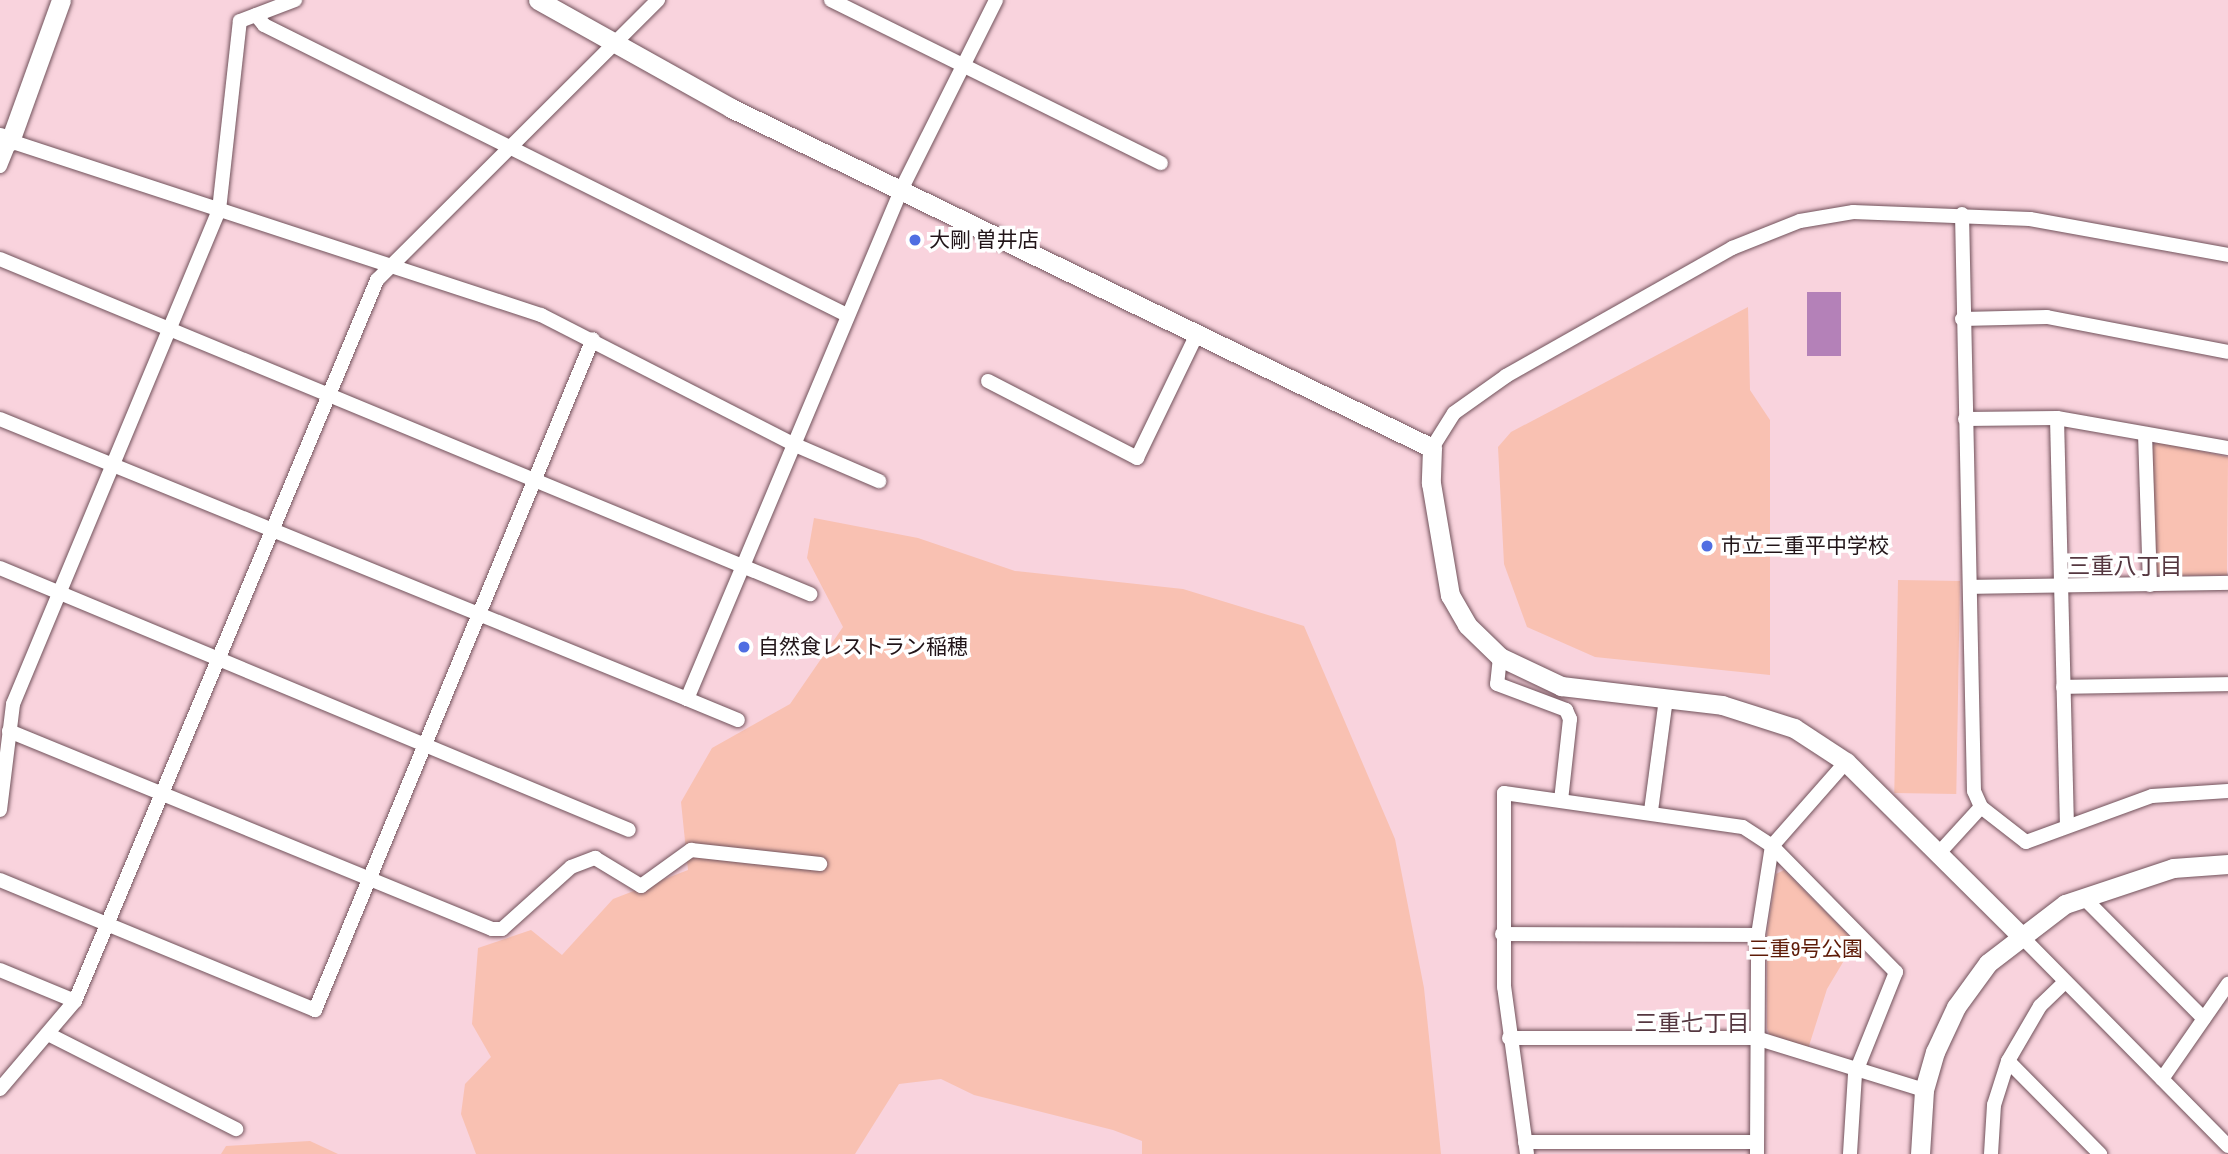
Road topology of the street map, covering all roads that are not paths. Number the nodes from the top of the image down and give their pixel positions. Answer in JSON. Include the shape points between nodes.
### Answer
{"nodes":[{"id":1,"x":61,"y":0,"type":"edge"},
{"id":2,"x":295,"y":0,"type":"edge"},
{"id":3,"x":538,"y":0,"type":"edge"},
{"id":4,"x":658,"y":0,"type":"edge"},
{"id":5,"x":831,"y":0,"type":"edge"},
{"id":6,"x":996,"y":0,"type":"edge"},
{"id":7,"x":256,"y":15,"type":"junction"},
{"id":8,"x":614,"y":44,"type":"junction"},
{"id":9,"x":964,"y":66,"type":"junction"},
{"id":10,"x":5,"y":139,"type":"edge"},
{"id":11,"x":506,"y":147,"type":"junction"},
{"id":12,"x":1161,"y":163,"type":"dead end"},
{"id":13,"x":0,"y":166,"type":"edge"},
{"id":14,"x":902,"y":188,"type":"junction"},
{"id":15,"x":219,"y":210,"type":"junction"},
{"id":16,"x":1962,"y":214,"type":"junction"},
{"id":17,"x":2228,"y":255,"type":"edge"},
{"id":18,"x":0,"y":259,"type":"edge"},
{"id":19,"x":387,"y":265,"type":"junction"},
{"id":20,"x":847,"y":315,"type":"junction"},
{"id":21,"x":1962,"y":318,"type":"junction"},
{"id":22,"x":168,"y":330,"type":"junction"},
{"id":23,"x":1198,"y":332,"type":"junction"},
{"id":24,"x":593,"y":339,"type":"junction"},
{"id":25,"x":2228,"y":352,"type":"edge"},
{"id":26,"x":988,"y":382,"type":"dead end"},
{"id":27,"x":327,"y":394,"type":"junction"},
{"id":28,"x":2057,"y":418,"type":"junction"},
{"id":29,"x":0,"y":419,"type":"edge"},
{"id":30,"x":1965,"y":419,"type":"junction"},
{"id":31,"x":2145,"y":433,"type":"junction"},
{"id":32,"x":793,"y":444,"type":"junction"},
{"id":33,"x":2228,"y":448,"type":"edge"},
{"id":34,"x":1432,"y":449,"type":"junction"},
{"id":35,"x":113,"y":464,"type":"junction"},
{"id":36,"x":534,"y":480,"type":"junction"},
{"id":37,"x":879,"y":481,"type":"dead end"},
{"id":38,"x":271,"y":528,"type":"junction"},
{"id":39,"x":742,"y":567,"type":"junction"},
{"id":40,"x":0,"y":568,"type":"edge"},
{"id":41,"x":2228,"y":583,"type":"edge"},
{"id":42,"x":2150,"y":585,"type":"junction"},
{"id":43,"x":1970,"y":587,"type":"junction"},
{"id":44,"x":2060,"y":587,"type":"junction"},
{"id":45,"x":60,"y":593,"type":"junction"},
{"id":46,"x":810,"y":594,"type":"dead end"},
{"id":47,"x":479,"y":612,"type":"junction"},
{"id":48,"x":1500,"y":657,"type":"junction"},
{"id":49,"x":217,"y":660,"type":"junction"},
{"id":50,"x":2228,"y":684,"type":"edge"},
{"id":51,"x":2063,"y":687,"type":"junction"},
{"id":52,"x":1667,"y":698,"type":"junction"},
{"id":53,"x":687,"y":699,"type":"junction"},
{"id":54,"x":738,"y":720,"type":"dead end"},
{"id":55,"x":9,"y":731,"type":"junction"},
{"id":56,"x":424,"y":746,"type":"junction"},
{"id":57,"x":1846,"y":762,"type":"junction"},
{"id":58,"x":2228,"y":791,"type":"edge"},
{"id":59,"x":162,"y":792,"type":"junction"},
{"id":60,"x":1561,"y":800,"type":"junction"},
{"id":61,"x":1982,"y":807,"type":"junction"},
{"id":62,"x":0,"y":810,"type":"edge"},
{"id":63,"x":1651,"y":811,"type":"junction"},
{"id":64,"x":2067,"y":822,"type":"junction"},
{"id":65,"x":629,"y":830,"type":"dead end"},
{"id":66,"x":1772,"y":846,"type":"junction"},
{"id":67,"x":1939,"y":853,"type":"junction"},
{"id":68,"x":820,"y":864,"type":"dead end"},
{"id":69,"x":2228,"y":864,"type":"edge"},
{"id":70,"x":369,"y":877,"type":"junction"},
{"id":71,"x":0,"y":880,"type":"edge"},
{"id":72,"x":2084,"y":898,"type":"junction"},
{"id":73,"x":106,"y":925,"type":"junction"},
{"id":74,"x":1502,"y":934,"type":"junction"},
{"id":75,"x":1758,"y":935,"type":"junction"},
{"id":76,"x":2021,"y":936,"type":"junction"},
{"id":77,"x":0,"y":970,"type":"edge"},
{"id":78,"x":2065,"y":982,"type":"junction"},
{"id":79,"x":2228,"y":984,"type":"edge"},
{"id":80,"x":75,"y":1001,"type":"junction"},
{"id":81,"x":2204,"y":1019,"type":"junction"},
{"id":82,"x":48,"y":1034,"type":"junction"},
{"id":83,"x":1509,"y":1038,"type":"junction"},
{"id":84,"x":1756,"y":1038,"type":"junction"},
{"id":85,"x":2008,"y":1060,"type":"junction"},
{"id":86,"x":1855,"y":1074,"type":"junction"},
{"id":87,"x":2162,"y":1079,"type":"junction"},
{"id":88,"x":0,"y":1089,"type":"edge"},
{"id":89,"x":1924,"y":1090,"type":"junction"},
{"id":90,"x":236,"y":1129,"type":"dead end"},
{"id":91,"x":2228,"y":1146,"type":"edge"},
{"id":92,"x":1526,"y":1148,"type":"edge"},
{"id":93,"x":1757,"y":1148,"type":"edge"},
{"id":94,"x":1850,"y":1154,"type":"edge"},
{"id":95,"x":1920,"y":1154,"type":"edge"},
{"id":96,"x":1991,"y":1154,"type":"edge"},
{"id":97,"x":2100,"y":1154,"type":"edge"}],
"edges":[{"from":1,"to":10,"type":"street"},
{"from":2,"to":7,"type":"street"},
{"from":3,"to":8,"type":"street"},
{"from":4,"to":8,"type":"street"},
{"from":5,"to":9,"type":"street"},
{"from":6,"to":9,"type":"street"},
{"from":7,"to":11,"type":"street"},
{"from":7,"to":15,"type":"street","via":[[240,21]]},
{"from":8,"to":11,"type":"street"},
{"from":8,"to":14,"type":"street","via":[[731,108]]},
{"from":9,"to":12,"type":"street"},
{"from":9,"to":14,"type":"street"},
{"from":10,"to":13,"type":"street"},
{"from":10,"to":15,"type":"street"},
{"from":11,"to":19,"type":"street"},
{"from":11,"to":20,"type":"street"},
{"from":14,"to":20,"type":"street"},
{"from":14,"to":23,"type":"street"},
{"from":15,"to":19,"type":"street"},
{"from":15,"to":22,"type":"street"},
{"from":16,"to":17,"type":"street","via":[[2030,219]]},
{"from":16,"to":21,"type":"street"},
{"from":16,"to":34,"type":"street","via":[[1831,214],[1742,243],[1471,397]]},
{"from":18,"to":22,"type":"street"},
{"from":19,"to":24,"type":"street"},
{"from":19,"to":27,"type":"street"},
{"from":20,"to":32,"type":"street"},
{"from":21,"to":25,"type":"street","via":[[2047,317]]},
{"from":21,"to":30,"type":"street"},
{"from":22,"to":27,"type":"street"},
{"from":22,"to":35,"type":"street"},
{"from":23,"to":26,"type":"street","via":[[1137,458]]},
{"from":23,"to":34,"type":"street"},
{"from":24,"to":32,"type":"street"},
{"from":24,"to":36,"type":"street"},
{"from":27,"to":36,"type":"street"},
{"from":27,"to":38,"type":"street"},
{"from":28,"to":30,"type":"street"},
{"from":28,"to":31,"type":"street"},
{"from":28,"to":44,"type":"street"},
{"from":29,"to":35,"type":"street"},
{"from":30,"to":43,"type":"street"},
{"from":31,"to":33,"type":"street"},
{"from":31,"to":42,"type":"street"},
{"from":32,"to":37,"type":"street"},
{"from":32,"to":39,"type":"street"},
{"from":34,"to":48,"type":"street","via":[[1431,483],[1450,595],[1467,625]]},
{"from":35,"to":38,"type":"street"},
{"from":35,"to":45,"type":"street"},
{"from":36,"to":39,"type":"street"},
{"from":36,"to":47,"type":"street"},
{"from":38,"to":47,"type":"street"},
{"from":38,"to":49,"type":"street"},
{"from":39,"to":46,"type":"street"},
{"from":39,"to":53,"type":"street"},
{"from":40,"to":45,"type":"street"},
{"from":41,"to":42,"type":"street"},
{"from":42,"to":44,"type":"street"},
{"from":43,"to":44,"type":"street"},
{"from":43,"to":61,"type":"street","via":[[1974,791]]},
{"from":44,"to":51,"type":"street"},
{"from":45,"to":49,"type":"street"},
{"from":45,"to":55,"type":"street","via":[[13,704]]},
{"from":47,"to":53,"type":"street"},
{"from":47,"to":56,"type":"street"},
{"from":48,"to":52,"type":"street","via":[[1561,686]]},
{"from":48,"to":60,"type":"street","via":[[1497,684],[1566,710],[1570,719]]},
{"from":49,"to":56,"type":"street"},
{"from":49,"to":59,"type":"street"},
{"from":50,"to":51,"type":"street"},
{"from":51,"to":64,"type":"street"},
{"from":52,"to":57,"type":"street","via":[[1760,714]]},
{"from":52,"to":63,"type":"street"},
{"from":53,"to":54,"type":"street"},
{"from":55,"to":59,"type":"street"},
{"from":55,"to":62,"type":"street"},
{"from":56,"to":65,"type":"street"},
{"from":56,"to":70,"type":"street"},
{"from":57,"to":66,"type":"street"},
{"from":57,"to":67,"type":"street"},
{"from":58,"to":64,"type":"street","via":[[2152,796]]},
{"from":59,"to":70,"type":"street"},
{"from":59,"to":73,"type":"street"},
{"from":60,"to":63,"type":"street"},
{"from":60,"to":74,"type":"street","via":[[1504,793]]},
{"from":61,"to":64,"type":"street","via":[[2026,842]]},
{"from":61,"to":67,"type":"street"},
{"from":63,"to":66,"type":"street","via":[[1719,819]]},
{"from":66,"to":75,"type":"street"},
{"from":66,"to":86,"type":"street","via":[[1896,972]]},
{"from":67,"to":76,"type":"street"},
{"from":68,"to":70,"type":"street","via":[[691,850],[641,886],[607,862],[587,860],[502,929],[492,929]]},
{"from":69,"to":72,"type":"street","via":[[2173,868]]},
{"from":70,"to":73,"type":"street","via":[[314,1010]]},
{"from":71,"to":73,"type":"street"},
{"from":72,"to":76,"type":"street"},
{"from":72,"to":81,"type":"street"},
{"from":73,"to":80,"type":"street"},
{"from":74,"to":75,"type":"street"},
{"from":74,"to":83,"type":"street"},
{"from":75,"to":84,"type":"street"},
{"from":76,"to":78,"type":"street"},
{"from":76,"to":89,"type":"street","via":[[1988,963],[1956,1007]]},
{"from":77,"to":80,"type":"street"},
{"from":78,"to":85,"type":"street","via":[[2040,1006]]},
{"from":78,"to":87,"type":"street"},
{"from":79,"to":81,"type":"street"},
{"from":80,"to":82,"type":"street"},
{"from":81,"to":87,"type":"street"},
{"from":82,"to":88,"type":"street"},
{"from":82,"to":90,"type":"street"},
{"from":83,"to":84,"type":"street"},
{"from":83,"to":92,"type":"street"},
{"from":84,"to":86,"type":"street"},
{"from":84,"to":93,"type":"street"},
{"from":85,"to":96,"type":"street","via":[[1994,1105]]},
{"from":85,"to":97,"type":"street"},
{"from":86,"to":89,"type":"street"},
{"from":86,"to":94,"type":"street"},
{"from":87,"to":91,"type":"street"},
{"from":89,"to":95,"type":"street"},
{"from":92,"to":93,"type":"street"}]}
